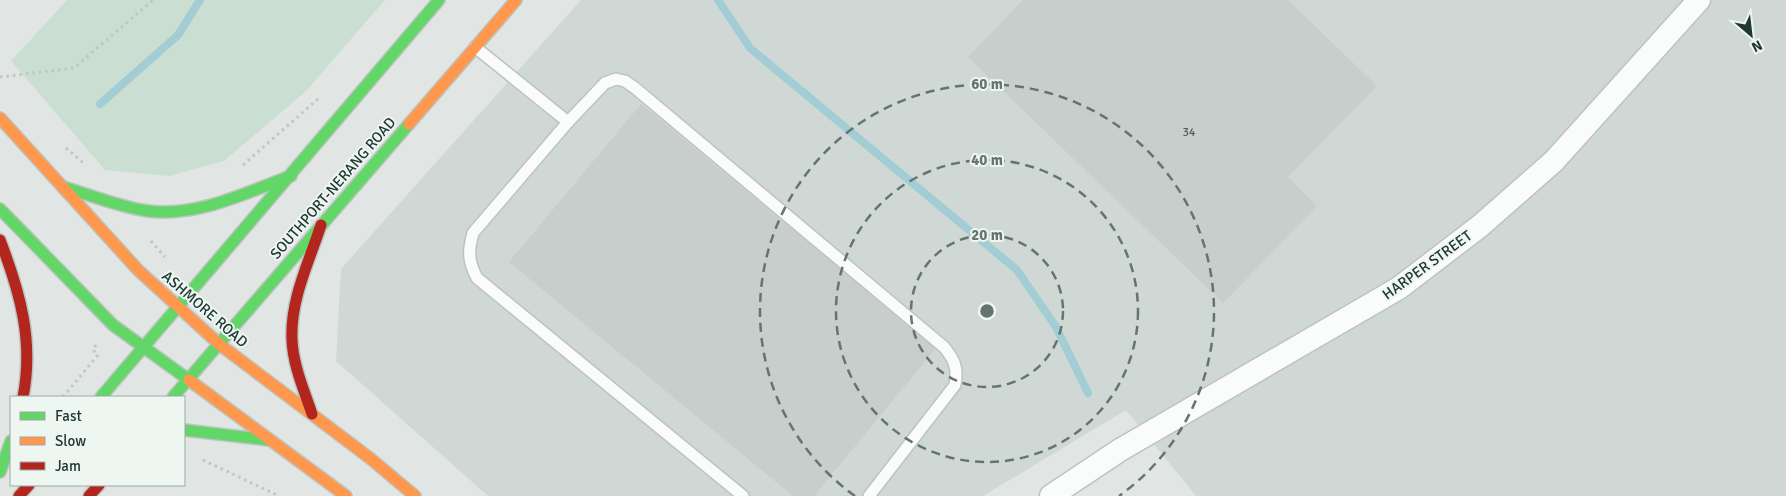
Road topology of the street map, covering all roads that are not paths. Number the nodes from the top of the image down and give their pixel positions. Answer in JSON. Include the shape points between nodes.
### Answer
{"nodes":[{"id":1,"x":439,"y":0,"type":"edge"},
{"id":2,"x":516,"y":0,"type":"edge"},
{"id":3,"x":1699,"y":0,"type":"edge"},
{"id":4,"x":475,"y":47,"type":"junction"},
{"id":5,"x":0,"y":118,"type":"edge"},
{"id":6,"x":568,"y":122,"type":"junction"},
{"id":7,"x":292,"y":175,"type":"junction"},
{"id":8,"x":62,"y":186,"type":"junction"},
{"id":9,"x":0,"y":209,"type":"edge"},
{"id":10,"x":321,"y":224,"type":"junction"},
{"id":11,"x":0,"y":240,"type":"edge"},
{"id":12,"x":178,"y":308,"type":"junction"},
{"id":13,"x":219,"y":344,"type":"junction"},
{"id":14,"x":142,"y":348,"type":"junction"},
{"id":15,"x":189,"y":380,"type":"junction"},
{"id":16,"x":23,"y":396,"type":"edge"},
{"id":17,"x":102,"y":396,"type":"edge"},
{"id":18,"x":174,"y":396,"type":"edge"},
{"id":19,"x":312,"y":414,"type":"junction"},
{"id":20,"x":188,"y":430,"type":"edge"},
{"id":21,"x":271,"y":440,"type":"junction"},
{"id":22,"x":10,"y":444,"type":"edge"},
{"id":23,"x":0,"y":472,"type":"edge"},
{"id":24,"x":27,"y":486,"type":"edge"},
{"id":25,"x":98,"y":486,"type":"edge"},
{"id":26,"x":19,"y":496,"type":"edge"},
{"id":27,"x":90,"y":496,"type":"edge"},
{"id":28,"x":346,"y":496,"type":"edge"},
{"id":29,"x":415,"y":496,"type":"edge"},
{"id":30,"x":742,"y":496,"type":"edge"},
{"id":31,"x":868,"y":496,"type":"edge"},
{"id":32,"x":1051,"y":496,"type":"edge"}],
"edges":[{"from":1,"to":7,"type":"main road"},
{"from":2,"to":4,"type":"main road","name":"SOUTHPORT-NERANG ROAD"},
{"from":3,"to":32,"type":"street","name":"HARPER STREET","via":[[1554,161],[1480,226],[1399,288],[1120,450]]},
{"from":4,"to":6,"type":"lane"},
{"from":4,"to":10,"type":"main road","name":"SOUTHPORT-NERANG ROAD"},
{"from":5,"to":8,"type":"main road","name":"ASHMORE ROAD"},
{"from":6,"to":30,"type":"lane","via":[[473,233],[470,265],[478,278]]},
{"from":6,"to":31,"type":"lane","via":[[605,83],[616,79],[625,81],[944,347],[954,359],[955,385]]},
{"from":7,"to":8,"type":"main road","via":[[200,207],[167,212],[126,207]]},
{"from":7,"to":12,"type":"main road"},
{"from":8,"to":12,"type":"main road","name":"ASHMORE ROAD","via":[[138,270]]},
{"from":9,"to":14,"type":"main road","via":[[113,325]]},
{"from":10,"to":13,"type":"main road","name":"SOUTHPORT-NERANG ROAD"},
{"from":10,"to":19,"type":"main road","via":[[296,300],[292,330],[296,362]]},
{"from":11,"to":16,"type":"main road","via":[[28,328],[29,354]]},
{"from":12,"to":13,"type":"main road","name":"ASHMORE ROAD"},
{"from":12,"to":14,"type":"main road"},
{"from":13,"to":15,"type":"main road","name":"SOUTHPORT-NERANG ROAD"},
{"from":13,"to":19,"type":"main road","name":"ASHMORE ROAD"},
{"from":14,"to":15,"type":"main road"},
{"from":14,"to":17,"type":"main road"},
{"from":15,"to":18,"type":"main road","name":"SOUTHPORT-NERANG ROAD"},
{"from":15,"to":21,"type":"main road"},
{"from":19,"to":29,"type":"main road","name":"ASHMORE ROAD"},
{"from":20,"to":21,"type":"main road"},
{"from":21,"to":28,"type":"main road"},
{"from":22,"to":23,"type":"main road"},
{"from":24,"to":26,"type":"main road"},
{"from":25,"to":27,"type":"main road"}]}
